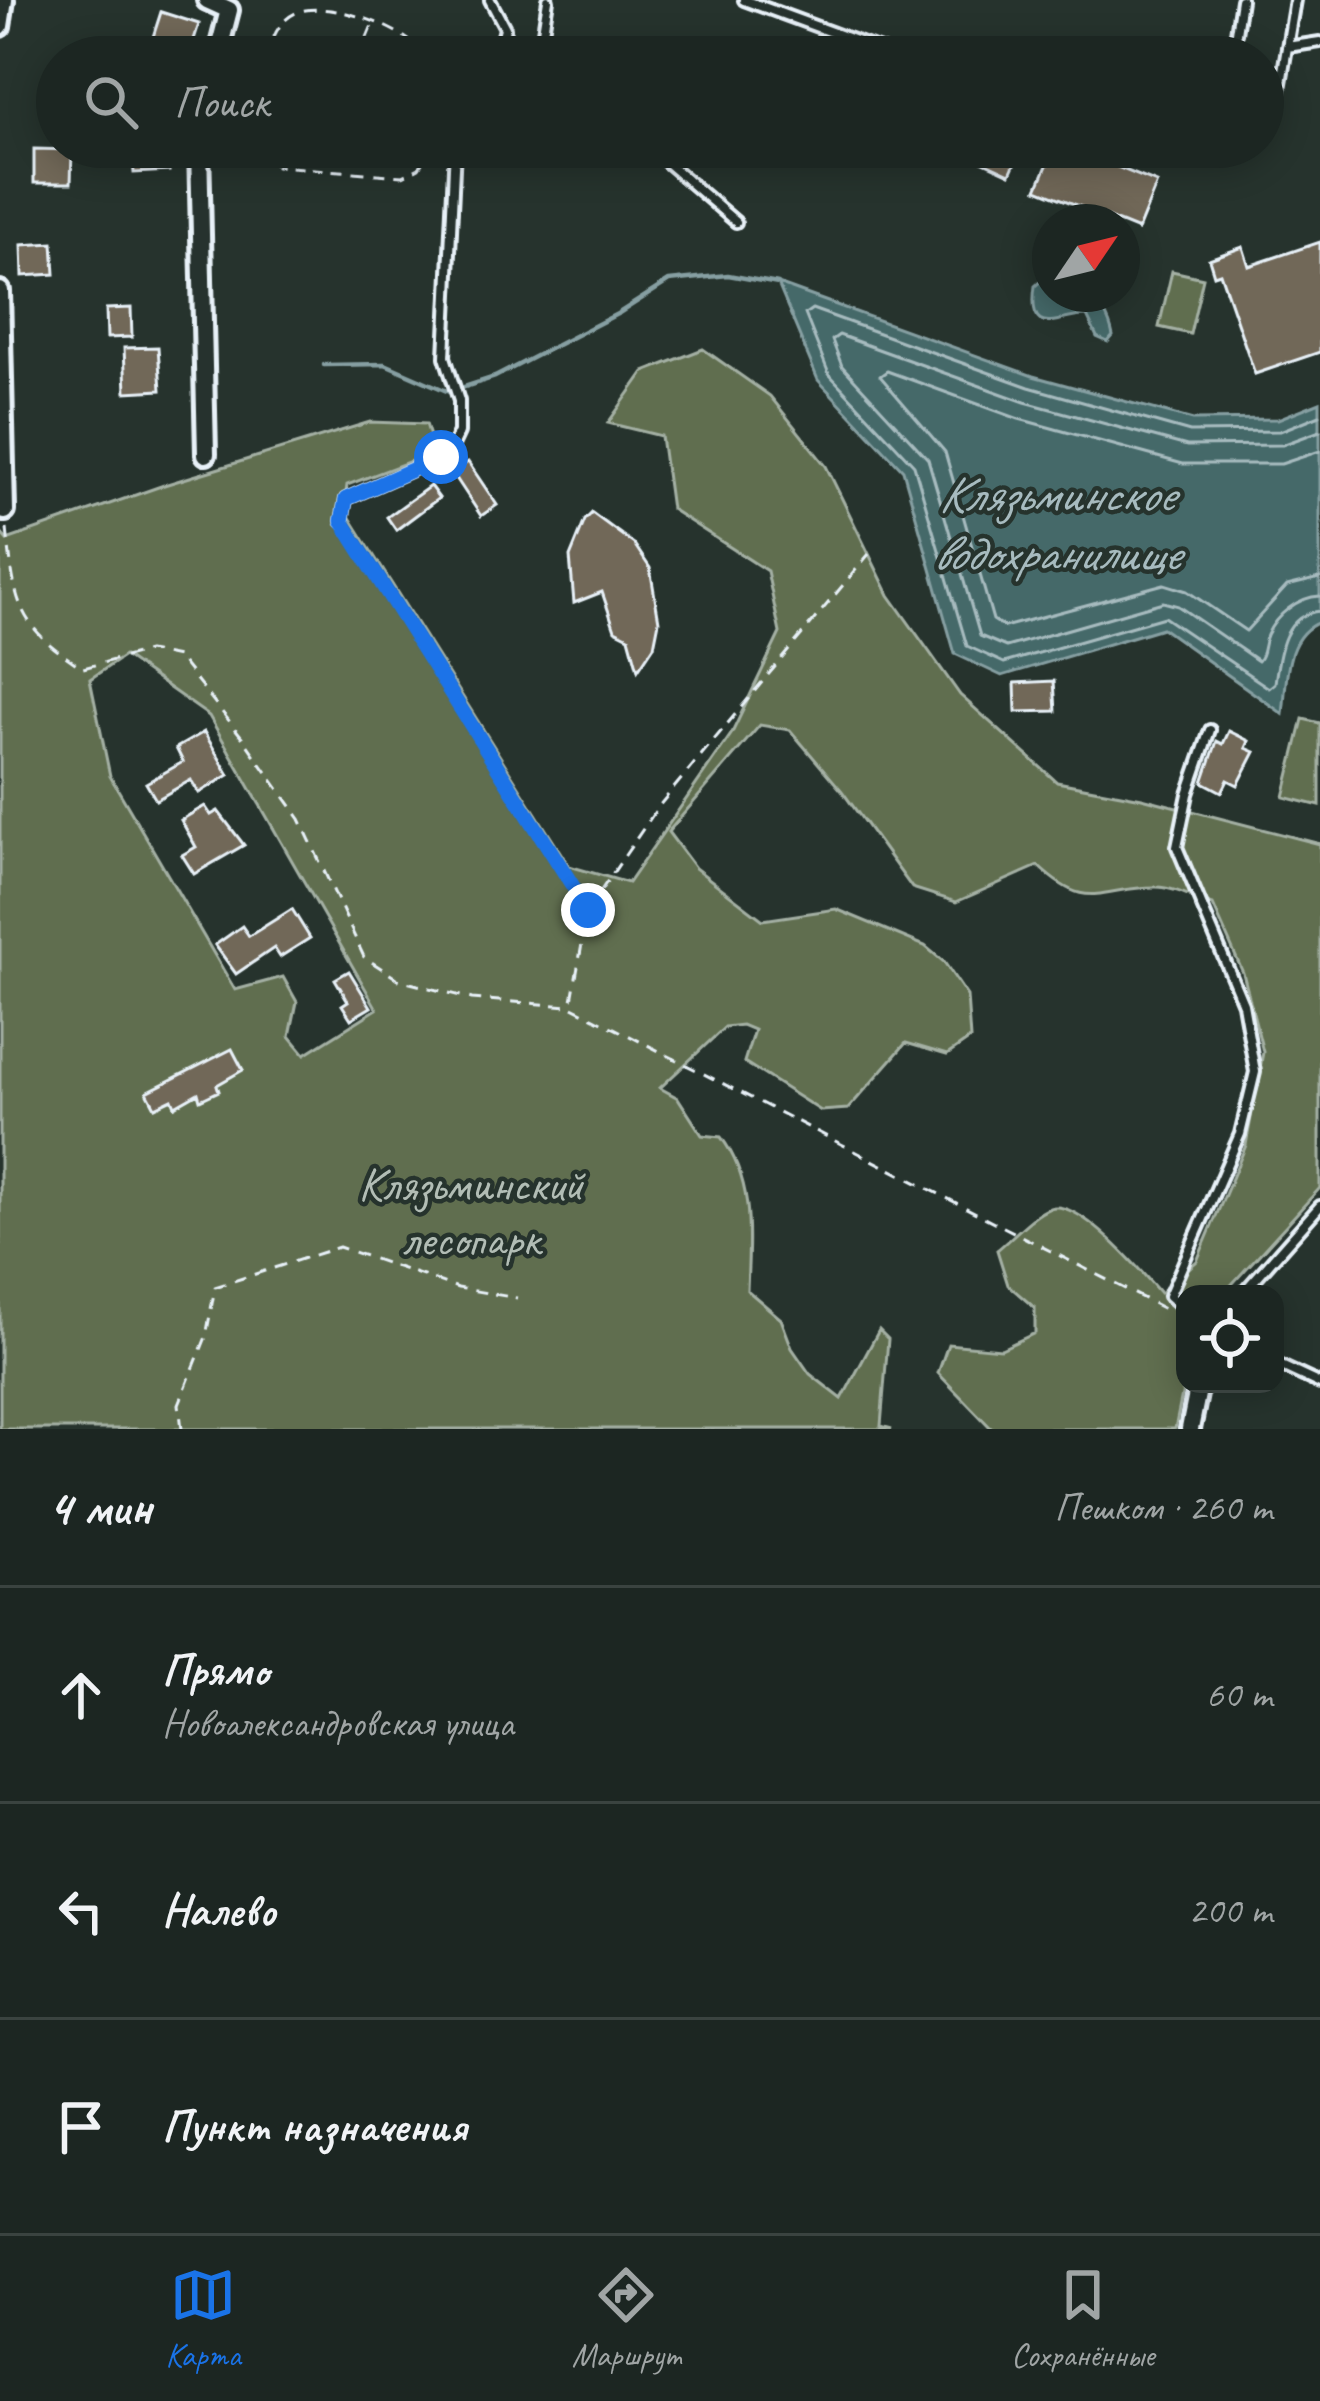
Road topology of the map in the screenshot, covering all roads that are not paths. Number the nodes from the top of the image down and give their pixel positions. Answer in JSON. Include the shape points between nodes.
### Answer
{"nodes":[{"id":1,"x":4,"y":0,"type":"edge"},
{"id":2,"x":207,"y":0,"type":"edge"},
{"id":3,"x":490,"y":0,"type":"edge"},
{"id":4,"x":548,"y":0,"type":"edge"},
{"id":5,"x":745,"y":0,"type":"edge"},
{"id":6,"x":1241,"y":0,"type":"edge"},
{"id":7,"x":1295,"y":0,"type":"edge"},
{"id":8,"x":0,"y":26,"type":"edge"},
{"id":9,"x":1236,"y":33,"type":"dead end"},
{"id":10,"x":222,"y":36,"type":"edge"},
{"id":11,"x":503,"y":36,"type":"edge"},
{"id":12,"x":542,"y":36,"type":"edge"},
{"id":13,"x":842,"y":36,"type":"edge"},
{"id":14,"x":1320,"y":42,"type":"edge"},
{"id":15,"x":1287,"y":47,"type":"junction"},
{"id":16,"x":1284,"y":67,"type":"edge"},
{"id":17,"x":199,"y":168,"type":"edge"},
{"id":18,"x":454,"y":168,"type":"edge"},
{"id":19,"x":673,"y":168,"type":"edge"},
{"id":20,"x":736,"y":222,"type":"dead end"},
{"id":21,"x":0,"y":290,"type":"edge"},
{"id":22,"x":206,"y":454,"type":"dead end"},
{"id":23,"x":5,"y":511,"type":"road end"},
{"id":24,"x":342,"y":521,"type":"road end"},
{"id":25,"x":1210,"y":730,"type":"dead end"},
{"id":26,"x":1320,"y":1206,"type":"edge"},
{"id":27,"x":1250,"y":1285,"type":"edge"},
{"id":28,"x":1176,"y":1302,"type":"edge"},
{"id":29,"x":1284,"y":1367,"type":"edge"},
{"id":30,"x":1320,"y":1384,"type":"edge"},
{"id":31,"x":1196,"y":1393,"type":"edge"},
{"id":32,"x":1190,"y":1429,"type":"edge"}],
"edges":[{"from":1,"to":8,"type":"street"},
{"from":2,"to":10,"type":"street","via":[[229,10]]},
{"from":3,"to":11,"type":"lane"},
{"from":4,"to":12,"type":"lane"},
{"from":5,"to":13,"type":"lane"},
{"from":6,"to":9,"type":"lane"},
{"from":7,"to":15,"type":"lane"},
{"from":14,"to":15,"type":"lane"},
{"from":15,"to":16,"type":"lane"},
{"from":17,"to":22,"type":"street"},
{"from":18,"to":24,"type":"lane","via":[[446,357],[459,432],[452,447],[346,499]]},
{"from":19,"to":20,"type":"lane"},
{"from":21,"to":23,"type":"street"},
{"from":25,"to":28,"type":"lane","via":[[1177,847],[1243,1004],[1255,1072],[1240,1133],[1169,1295]]},
{"from":26,"to":27,"type":"lane"},
{"from":29,"to":30,"type":"lane"},
{"from":31,"to":32,"type":"street"}]}
